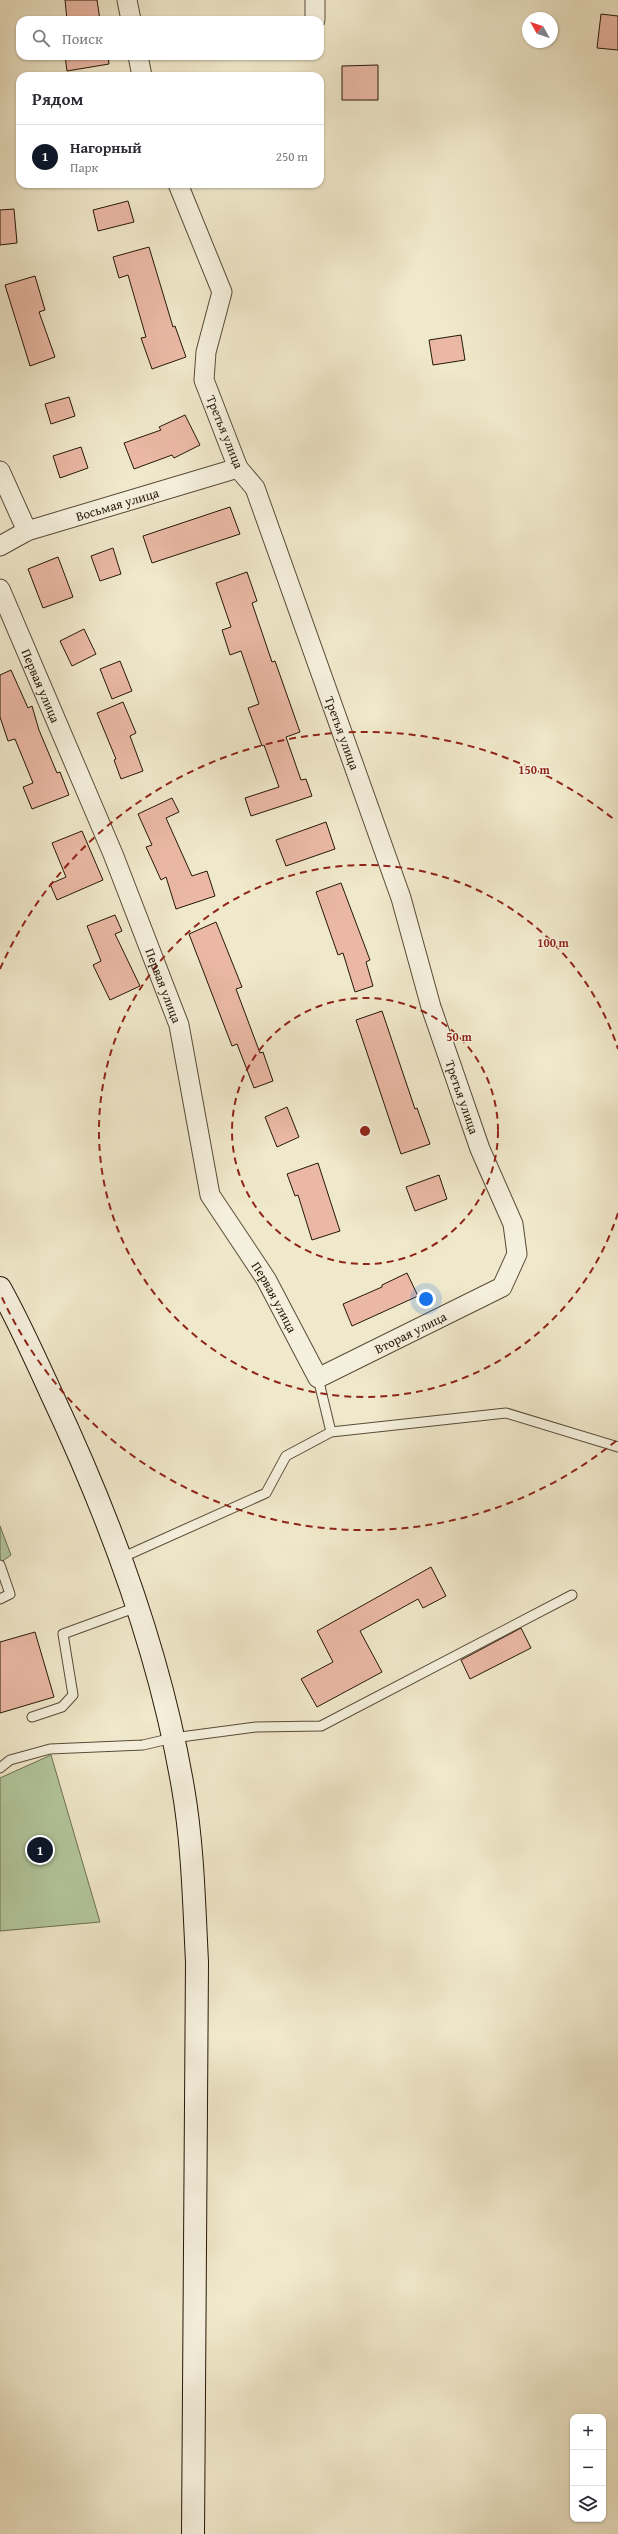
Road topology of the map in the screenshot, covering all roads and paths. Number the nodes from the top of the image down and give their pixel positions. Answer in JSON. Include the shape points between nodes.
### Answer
{"nodes":[{"id":1,"x":126,"y":0,"type":"edge"},
{"id":2,"x":315,"y":0,"type":"edge"},
{"id":3,"x":130,"y":16,"type":"edge"},
{"id":4,"x":316,"y":16,"type":"edge"},
{"id":5,"x":139,"y":60,"type":"edge"},
{"id":6,"x":141,"y":72,"type":"edge"},
{"id":7,"x":180,"y":188,"type":"edge"},
{"id":8,"x":238,"y":468,"type":"junction"},
{"id":9,"x":0,"y":472,"type":"edge"},
{"id":10,"x":27,"y":531,"type":"junction"},
{"id":11,"x":0,"y":546,"type":"edge"},
{"id":12,"x":0,"y":589,"type":"edge"},
{"id":13,"x":502,"y":1287,"type":"joint"},
{"id":14,"x":0,"y":1288,"type":"edge"},
{"id":15,"x":318,"y":1378,"type":"junction"},
{"id":16,"x":331,"y":1432,"type":"junction"},
{"id":17,"x":618,"y":1446,"type":"edge"},
{"id":18,"x":121,"y":1558,"type":"junction"},
{"id":19,"x":0,"y":1565,"type":"edge"},
{"id":20,"x":572,"y":1595,"type":"dead end"},
{"id":21,"x":0,"y":1599,"type":"edge"},
{"id":22,"x":136,"y":1607,"type":"junction"},
{"id":23,"x":32,"y":1717,"type":"dead end"},
{"id":24,"x":173,"y":1738,"type":"junction"},
{"id":25,"x":0,"y":1768,"type":"edge"},
{"id":26,"x":193,"y":2534,"type":"edge"}],
"edges":[{"from":1,"to":3,"type":"street"},
{"from":2,"to":4,"type":"street"},
{"from":5,"to":6,"type":"street"},
{"from":7,"to":8,"type":"street","name":"Третья улица","via":[[222,292],[206,352],[204,380]]},
{"from":8,"to":10,"type":"street","name":"Восьмая улица"},
{"from":8,"to":13,"type":"street","name":"Третья улица","via":[[255,488],[401,898],[431,1007],[478,1142],[513,1224],[517,1254]]},
{"from":9,"to":10,"type":"street"},
{"from":10,"to":11,"type":"street","name":"Восьмая улица"},
{"from":12,"to":15,"type":"street","name":"Первая улица","via":[[113,854],[179,1025],[210,1195],[266,1279]]},
{"from":13,"to":15,"type":"street","name":"Вторая улица"},
{"from":14,"to":18,"type":"main road","via":[[90,1475]]},
{"from":15,"to":16,"type":"lane"},
{"from":16,"to":17,"type":"lane","via":[[506,1412]]},
{"from":16,"to":18,"type":"lane","via":[[286,1456],[266,1493]]},
{"from":18,"to":22,"type":"main road"},
{"from":19,"to":21,"type":"lane","via":[[10,1594]]},
{"from":20,"to":24,"type":"lane","via":[[321,1726],[256,1727]]},
{"from":22,"to":23,"type":"lane","via":[[63,1634],[73,1695],[62,1707]]},
{"from":22,"to":24,"type":"main road"},
{"from":24,"to":25,"type":"lane","via":[[115,1748],[50,1749],[10,1760]]},
{"from":24,"to":26,"type":"main road","via":[[183,1789],[193,1870],[197,1962]]}]}
